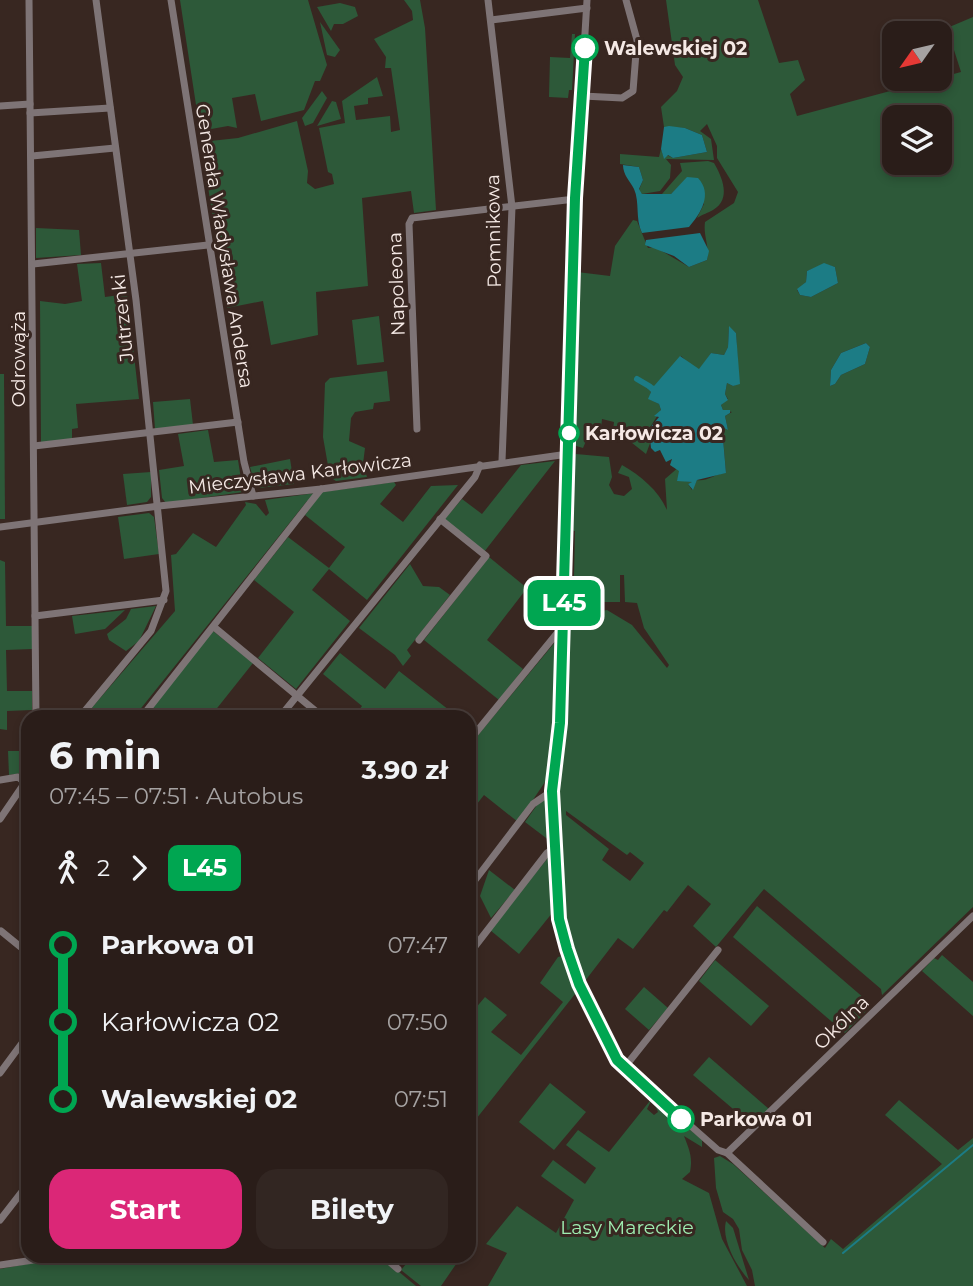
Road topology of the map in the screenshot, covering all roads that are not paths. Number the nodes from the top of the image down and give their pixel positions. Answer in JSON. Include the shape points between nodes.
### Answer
{"nodes":[{"id":1,"x":29,"y":0,"type":"edge"},
{"id":2,"x":96,"y":0,"type":"edge"},
{"id":3,"x":171,"y":0,"type":"edge"},
{"id":4,"x":488,"y":0,"type":"edge"},
{"id":5,"x":626,"y":0,"type":"edge"},
{"id":6,"x":587,"y":4,"type":"edge"},
{"id":7,"x":491,"y":20,"type":"junction"},
{"id":8,"x":583,"y":96,"type":"junction"},
{"id":9,"x":0,"y":106,"type":"edge"},
{"id":10,"x":30,"y":108,"type":"junction"},
{"id":11,"x":110,"y":108,"type":"junction"},
{"id":12,"x":115,"y":148,"type":"junction"},
{"id":13,"x":32,"y":156,"type":"junction"},
{"id":14,"x":575,"y":198,"type":"junction"},
{"id":15,"x":512,"y":207,"type":"junction"},
{"id":16,"x":208,"y":245,"type":"junction"},
{"id":17,"x":131,"y":255,"type":"junction"},
{"id":18,"x":33,"y":264,"type":"junction"},
{"id":19,"x":238,"y":422,"type":"junction"},
{"id":20,"x":417,"y":429,"type":"dead end"},
{"id":21,"x":150,"y":432,"type":"junction"},
{"id":22,"x":34,"y":446,"type":"junction"},
{"id":23,"x":568,"y":454,"type":"junction"},
{"id":24,"x":502,"y":461,"type":"junction"},
{"id":25,"x":480,"y":465,"type":"junction"},
{"id":26,"x":321,"y":489,"type":"junction"},
{"id":27,"x":253,"y":496,"type":"junction"},
{"id":28,"x":159,"y":506,"type":"junction"},
{"id":29,"x":440,"y":519,"type":"junction"},
{"id":30,"x":35,"y":522,"type":"junction"},
{"id":31,"x":0,"y":527,"type":"edge"},
{"id":32,"x":164,"y":600,"type":"junction"},
{"id":33,"x":35,"y":616,"type":"junction"},
{"id":34,"x":564,"y":626,"type":"junction"},
{"id":35,"x":214,"y":627,"type":"junction"},
{"id":36,"x":419,"y":640,"type":"dead end"},
{"id":37,"x":296,"y":695,"type":"junction"},
{"id":38,"x":36,"y":710,"type":"edge"},
{"id":39,"x":86,"y":710,"type":"edge"},
{"id":40,"x":147,"y":710,"type":"edge"},
{"id":41,"x":285,"y":710,"type":"edge"},
{"id":42,"x":314,"y":710,"type":"edge"},
{"id":43,"x":476,"y":733,"type":"edge"},
{"id":44,"x":21,"y":779,"type":"edge"},
{"id":45,"x":0,"y":780,"type":"edge"},
{"id":46,"x":21,"y":790,"type":"edge"},
{"id":47,"x":552,"y":791,"type":"junction"},
{"id":48,"x":0,"y":819,"type":"edge"},
{"id":49,"x":555,"y":847,"type":"junction"},
{"id":50,"x":476,"y":879,"type":"edge"},
{"id":51,"x":973,"y":916,"type":"edge"},
{"id":52,"x":1,"y":931,"type":"edge"},
{"id":53,"x":476,"y":945,"type":"edge"},
{"id":54,"x":21,"y":947,"type":"edge"},
{"id":55,"x":718,"y":950,"type":"dead end"},
{"id":56,"x":21,"y":1046,"type":"edge"},
{"id":57,"x":624,"y":1068,"type":"junction"},
{"id":58,"x":0,"y":1073,"type":"edge"},
{"id":59,"x":729,"y":1152,"type":"junction"},
{"id":60,"x":21,"y":1193,"type":"edge"},
{"id":61,"x":0,"y":1220,"type":"edge"},
{"id":62,"x":823,"y":1242,"type":"dead end"},
{"id":63,"x":21,"y":1262,"type":"edge"},
{"id":64,"x":391,"y":1263,"type":"edge"},
{"id":65,"x":0,"y":1265,"type":"edge"},
{"id":66,"x":398,"y":1269,"type":"dead end"}],
"edges":[{"from":1,"to":10,"type":"street","name":"Odrowąża"},
{"from":2,"to":11,"type":"street","name":"Jutrzenki"},
{"from":3,"to":16,"type":"street","name":"Generała Władysława Andersa"},
{"from":4,"to":7,"type":"street","name":"Pomnikowa"},
{"from":5,"to":8,"type":"street","via":[[637,40],[633,91],[622,98]]},
{"from":6,"to":7,"type":"street"},
{"from":6,"to":8,"type":"street"},
{"from":7,"to":15,"type":"street","name":"Pomnikowa"},
{"from":8,"to":14,"type":"street"},
{"from":9,"to":10,"type":"street"},
{"from":10,"to":11,"type":"street"},
{"from":10,"to":13,"type":"street","name":"Odrowąża"},
{"from":11,"to":12,"type":"street","name":"Jutrzenki"},
{"from":12,"to":13,"type":"street"},
{"from":12,"to":17,"type":"street","name":"Jutrzenki"},
{"from":13,"to":18,"type":"street","name":"Odrowąża"},
{"from":14,"to":15,"type":"street","name":"Napoleona"},
{"from":14,"to":23,"type":"street"},
{"from":15,"to":20,"type":"street","name":"Napoleona","via":[[417,216],[409,224]]},
{"from":15,"to":24,"type":"street","name":"Pomnikowa"},
{"from":16,"to":17,"type":"street"},
{"from":16,"to":19,"type":"street","name":"Generała Władysława Andersa"},
{"from":17,"to":18,"type":"street"},
{"from":17,"to":21,"type":"street","name":"Jutrzenki"},
{"from":18,"to":22,"type":"street","name":"Odrowąża"},
{"from":19,"to":21,"type":"street"},
{"from":19,"to":27,"type":"street","name":"Generała Władysława Andersa"},
{"from":21,"to":22,"type":"street"},
{"from":21,"to":28,"type":"street","name":"Jutrzenki"},
{"from":22,"to":30,"type":"street","name":"Odrowąża"},
{"from":23,"to":24,"type":"street","name":"Mieczysława Karłowicza"},
{"from":23,"to":34,"type":"street"},
{"from":24,"to":25,"type":"street","name":"Mieczysława Karłowicza"},
{"from":25,"to":26,"type":"street","name":"Mieczysława Karłowicza"},
{"from":25,"to":29,"type":"street"},
{"from":26,"to":27,"type":"street","name":"Mieczysława Karłowicza"},
{"from":26,"to":35,"type":"street"},
{"from":27,"to":28,"type":"street","name":"Mieczysława Karłowicza"},
{"from":28,"to":30,"type":"street","name":"Mieczysława Karłowicza"},
{"from":28,"to":32,"type":"street","name":"Jutrzenki"},
{"from":29,"to":36,"type":"street","via":[[486,556]]},
{"from":29,"to":37,"type":"street"},
{"from":30,"to":31,"type":"street","name":"Mieczysława Karłowicza"},
{"from":30,"to":33,"type":"street","name":"Odrowąża"},
{"from":32,"to":33,"type":"street"},
{"from":32,"to":39,"type":"street","name":"Jutrzenki","via":[[151,631]]},
{"from":33,"to":38,"type":"street","name":"Odrowąża"},
{"from":34,"to":43,"type":"street"},
{"from":34,"to":47,"type":"street"},
{"from":35,"to":37,"type":"street"},
{"from":35,"to":40,"type":"street"},
{"from":37,"to":41,"type":"street"},
{"from":37,"to":42,"type":"street"},
{"from":44,"to":45,"type":"street"},
{"from":46,"to":48,"type":"street"},
{"from":47,"to":49,"type":"street"},
{"from":47,"to":50,"type":"street","via":[[533,804]]},
{"from":49,"to":53,"type":"street"},
{"from":49,"to":57,"type":"street","via":[[559,919],[567,949],[598,1023]]},
{"from":51,"to":59,"type":"street","name":"Okólna"},
{"from":52,"to":54,"type":"street"},
{"from":55,"to":57,"type":"street"},
{"from":56,"to":58,"type":"street"},
{"from":57,"to":59,"type":"street","via":[[718,1150]]},
{"from":59,"to":62,"type":"street"},
{"from":60,"to":61,"type":"street"},
{"from":63,"to":65,"type":"street"},
{"from":64,"to":66,"type":"street"}]}
